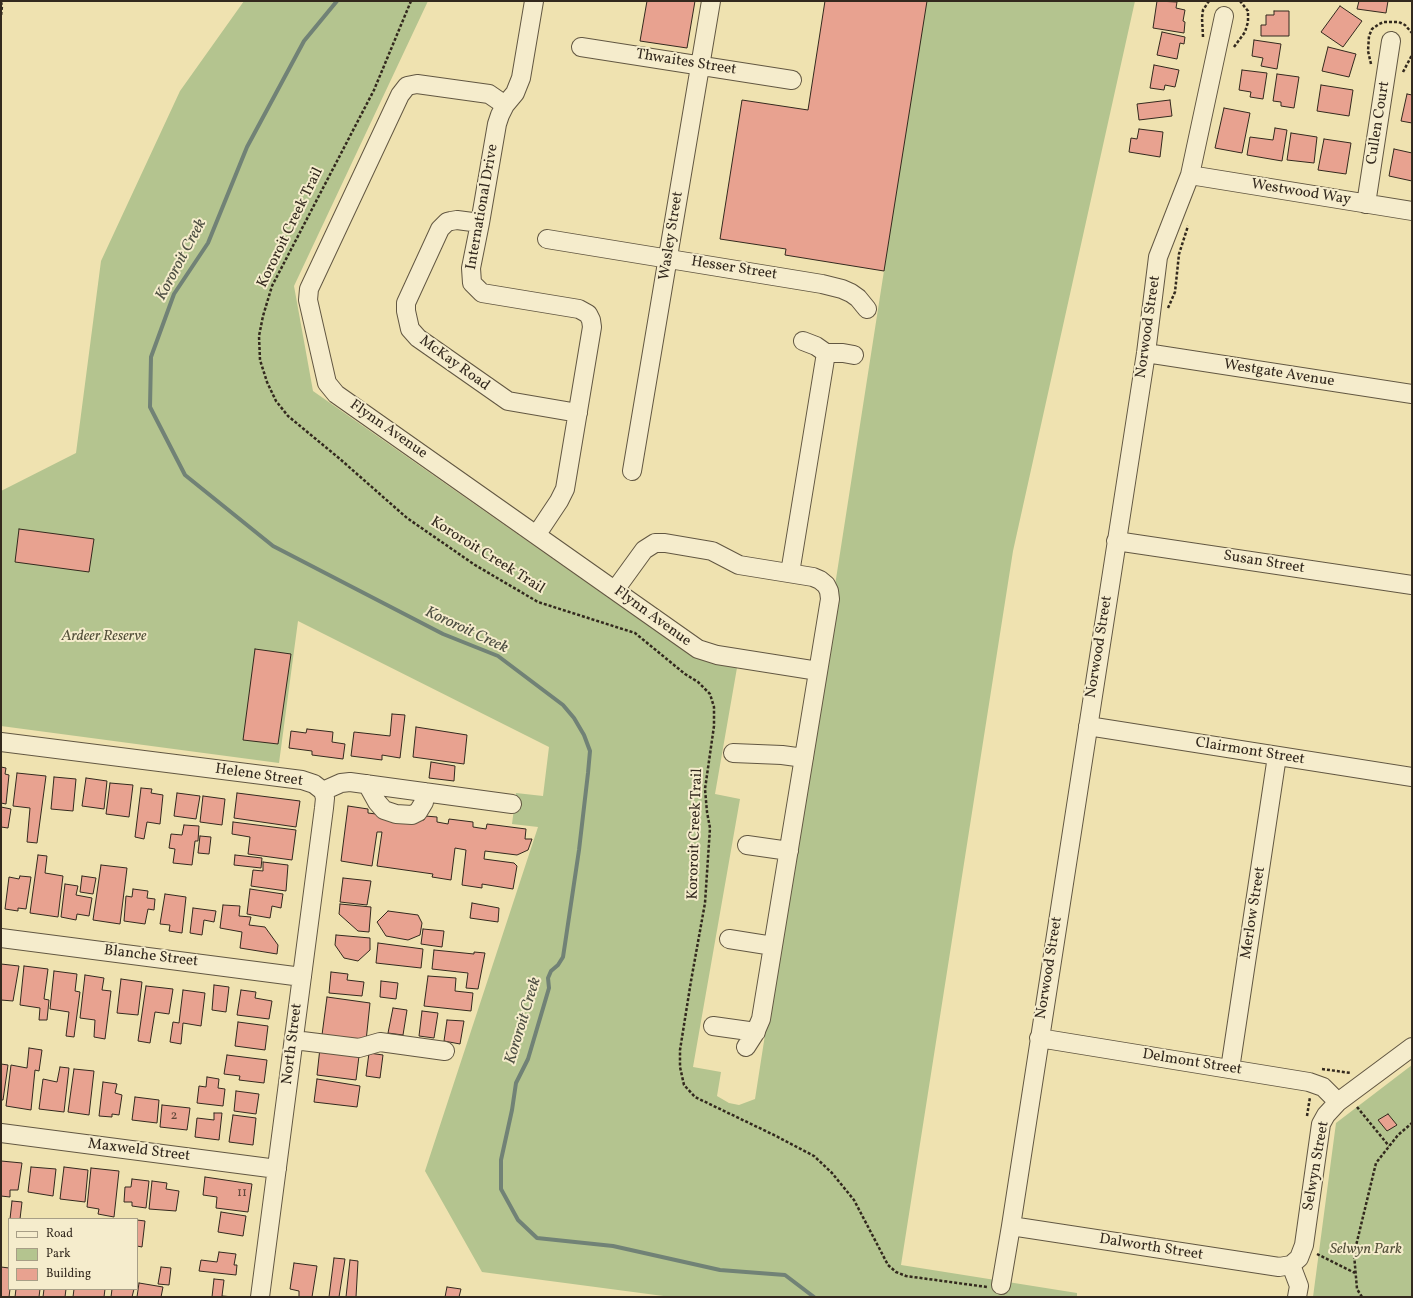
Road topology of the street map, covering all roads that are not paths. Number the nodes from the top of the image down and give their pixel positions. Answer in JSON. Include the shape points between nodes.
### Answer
{"nodes":[{"id":1,"x":534,"y":1,"type":"edge"},
{"id":2,"x":711,"y":1,"type":"edge"},
{"id":3,"x":1224,"y":16,"type":"dead end"},
{"id":4,"x":1391,"y":41,"type":"dead end"},
{"id":5,"x":581,"y":47,"type":"dead end"},
{"id":6,"x":700,"y":66,"type":"junction"},
{"id":7,"x":792,"y":80,"type":"dead end"},
{"id":8,"x":505,"y":105,"type":"junction"},
{"id":9,"x":1190,"y":175,"type":"junction"},
{"id":10,"x":1366,"y":204,"type":"junction"},
{"id":11,"x":1412,"y":211,"type":"edge"},
{"id":12,"x":480,"y":223,"type":"junction"},
{"id":13,"x":546,"y":239,"type":"dead end"},
{"id":14,"x":668,"y":259,"type":"junction"},
{"id":15,"x":867,"y":309,"type":"dead end"},
{"id":16,"x":803,"y":341,"type":"dead end"},
{"id":17,"x":826,"y":353,"type":"junction"},
{"id":18,"x":1146,"y":353,"type":"junction"},
{"id":19,"x":854,"y":355,"type":"dead end"},
{"id":20,"x":1412,"y":394,"type":"edge"},
{"id":21,"x":578,"y":413,"type":"junction"},
{"id":22,"x":632,"y":471,"type":"dead end"},
{"id":23,"x":537,"y":534,"type":"junction"},
{"id":24,"x":1116,"y":540,"type":"junction"},
{"id":25,"x":790,"y":573,"type":"junction"},
{"id":26,"x":1412,"y":585,"type":"edge"},
{"id":27,"x":615,"y":590,"type":"junction"},
{"id":28,"x":818,"y":671,"type":"junction"},
{"id":29,"x":1088,"y":726,"type":"junction"},
{"id":30,"x":1,"y":742,"type":"edge"},
{"id":31,"x":733,"y":753,"type":"dead end"},
{"id":32,"x":1277,"y":756,"type":"junction"},
{"id":33,"x":804,"y":758,"type":"junction"},
{"id":34,"x":1412,"y":777,"type":"edge"},
{"id":35,"x":367,"y":784,"type":"junction"},
{"id":36,"x":323,"y":791,"type":"junction"},
{"id":37,"x":425,"y":792,"type":"junction"},
{"id":38,"x":512,"y":804,"type":"dead end"},
{"id":39,"x":747,"y":845,"type":"dead end"},
{"id":40,"x":789,"y":852,"type":"junction"},
{"id":41,"x":1,"y":938,"type":"edge"},
{"id":42,"x":729,"y":939,"type":"dead end"},
{"id":43,"x":773,"y":946,"type":"junction"},
{"id":44,"x":302,"y":977,"type":"junction"},
{"id":45,"x":713,"y":1026,"type":"dead end"},
{"id":46,"x":756,"y":1032,"type":"junction"},
{"id":47,"x":1039,"y":1038,"type":"junction"},
{"id":48,"x":294,"y":1040,"type":"junction"},
{"id":49,"x":1412,"y":1046,"type":"edge"},
{"id":50,"x":746,"y":1047,"type":"dead end"},
{"id":51,"x":445,"y":1051,"type":"dead end"},
{"id":52,"x":1230,"y":1069,"type":"junction"},
{"id":53,"x":1338,"y":1102,"type":"junction"},
{"id":54,"x":1,"y":1132,"type":"edge"},
{"id":55,"x":277,"y":1169,"type":"junction"},
{"id":56,"x":1011,"y":1226,"type":"junction"},
{"id":57,"x":1291,"y":1265,"type":"junction"},
{"id":58,"x":994,"y":1286,"type":"road end"},
{"id":59,"x":260,"y":1297,"type":"edge"},
{"id":60,"x":1296,"y":1297,"type":"edge"}],
"edges":[{"from":1,"to":8,"type":"street","name":"International Drive","via":[[521,78],[515,93]]},
{"from":2,"to":6,"type":"street","name":"Wasley Street"},
{"from":3,"to":9,"type":"street","name":"Norwood Street"},
{"from":4,"to":10,"type":"street","name":"Cullen Court"},
{"from":5,"to":6,"type":"street","name":"Thwaites Street"},
{"from":6,"to":7,"type":"street","name":"Thwaites Street"},
{"from":6,"to":14,"type":"street","name":"Wasley Street"},
{"from":8,"to":12,"type":"street","name":"International Drive","via":[[497,124]]},
{"from":8,"to":23,"type":"street","name":"Flynn Avenue","via":[[489,94],[417,84],[407,86],[400,95],[309,289],[308,300],[326,383],[330,388]]},
{"from":9,"to":10,"type":"street","name":"Westwood Way"},
{"from":9,"to":18,"type":"street","name":"Norwood Street","via":[[1158,258]]},
{"from":10,"to":11,"type":"street","name":"Westwood Way"},
{"from":12,"to":21,"type":"street","name":"International Drive","via":[[471,268],[472,283],[482,293],[579,309],[588,314],[592,327]]},
{"from":12,"to":21,"type":"street","name":"McKay Road","via":[[457,220],[447,222],[440,229],[408,296],[406,311],[410,329],[418,338],[502,398],[514,403]]},
{"from":13,"to":14,"type":"street","name":"Hesser Street"},
{"from":14,"to":15,"type":"street","name":"Hesser Street","via":[[842,289],[858,298]]},
{"from":14,"to":22,"type":"street","name":"Wasley Street"},
{"from":16,"to":17,"type":"street"},
{"from":17,"to":19,"type":"street"},
{"from":17,"to":25,"type":"street"},
{"from":18,"to":20,"type":"street","name":"Westgate Avenue"},
{"from":18,"to":24,"type":"street","name":"Norwood Street"},
{"from":21,"to":23,"type":"street","name":"International Drive","via":[[563,496]]},
{"from":23,"to":27,"type":"street","name":"Flynn Avenue"},
{"from":24,"to":26,"type":"street","name":"Susan Street"},
{"from":24,"to":29,"type":"street","name":"Norwood Street"},
{"from":25,"to":27,"type":"street","via":[[739,565],[712,550],[655,543],[644,550]]},
{"from":25,"to":28,"type":"street","via":[[820,580],[829,591],[830,599]]},
{"from":27,"to":28,"type":"street","name":"Flynn Avenue","via":[[698,649]]},
{"from":28,"to":33,"type":"street"},
{"from":29,"to":32,"type":"street","name":"Clairmont Street"},
{"from":29,"to":47,"type":"street","name":"Norwood Street"},
{"from":30,"to":36,"type":"street","name":"Helene Street","via":[[302,780],[314,784]]},
{"from":31,"to":33,"type":"street"},
{"from":32,"to":34,"type":"street","name":"Clairmont Street"},
{"from":32,"to":52,"type":"street","name":"Merlow Street"},
{"from":33,"to":40,"type":"street"},
{"from":35,"to":36,"type":"street","name":"Helene Street","via":[[341,783]]},
{"from":35,"to":37,"type":"street","name":"Helene Street"},
{"from":35,"to":37,"type":"street","via":[[384,810],[396,814],[412,815],[418,812],[424,802]]},
{"from":36,"to":44,"type":"street","name":"North Street","via":[[325,798]]},
{"from":37,"to":38,"type":"street","name":"Helene Street"},
{"from":39,"to":40,"type":"street"},
{"from":40,"to":43,"type":"street"},
{"from":41,"to":44,"type":"street","name":"Blanche Street"},
{"from":42,"to":43,"type":"street"},
{"from":43,"to":46,"type":"street","via":[[761,1019]]},
{"from":44,"to":48,"type":"street","name":"North Street"},
{"from":45,"to":46,"type":"street"},
{"from":46,"to":50,"type":"street"},
{"from":47,"to":52,"type":"street","name":"Delmont Street"},
{"from":47,"to":56,"type":"street","name":"Norwood Street"},
{"from":48,"to":51,"type":"street","via":[[359,1048],[380,1042]]},
{"from":48,"to":55,"type":"street","name":"North Street"},
{"from":49,"to":53,"type":"street","name":"Selwyn Street"},
{"from":52,"to":53,"type":"street","name":"Delmont Street","via":[[1309,1082],[1321,1074]]},
{"from":53,"to":57,"type":"street","name":"Selwyn Street","via":[[1321,1124],[1304,1245],[1299,1258]]},
{"from":54,"to":55,"type":"street","name":"Maxweld Street"},
{"from":55,"to":59,"type":"street","name":"North Street"},
{"from":56,"to":57,"type":"street","name":"Dalworth Street","via":[[1279,1267]]},
{"from":56,"to":58,"type":"street","name":"Norwood Street"},
{"from":57,"to":60,"type":"street","via":[[1299,1286]]}]}
